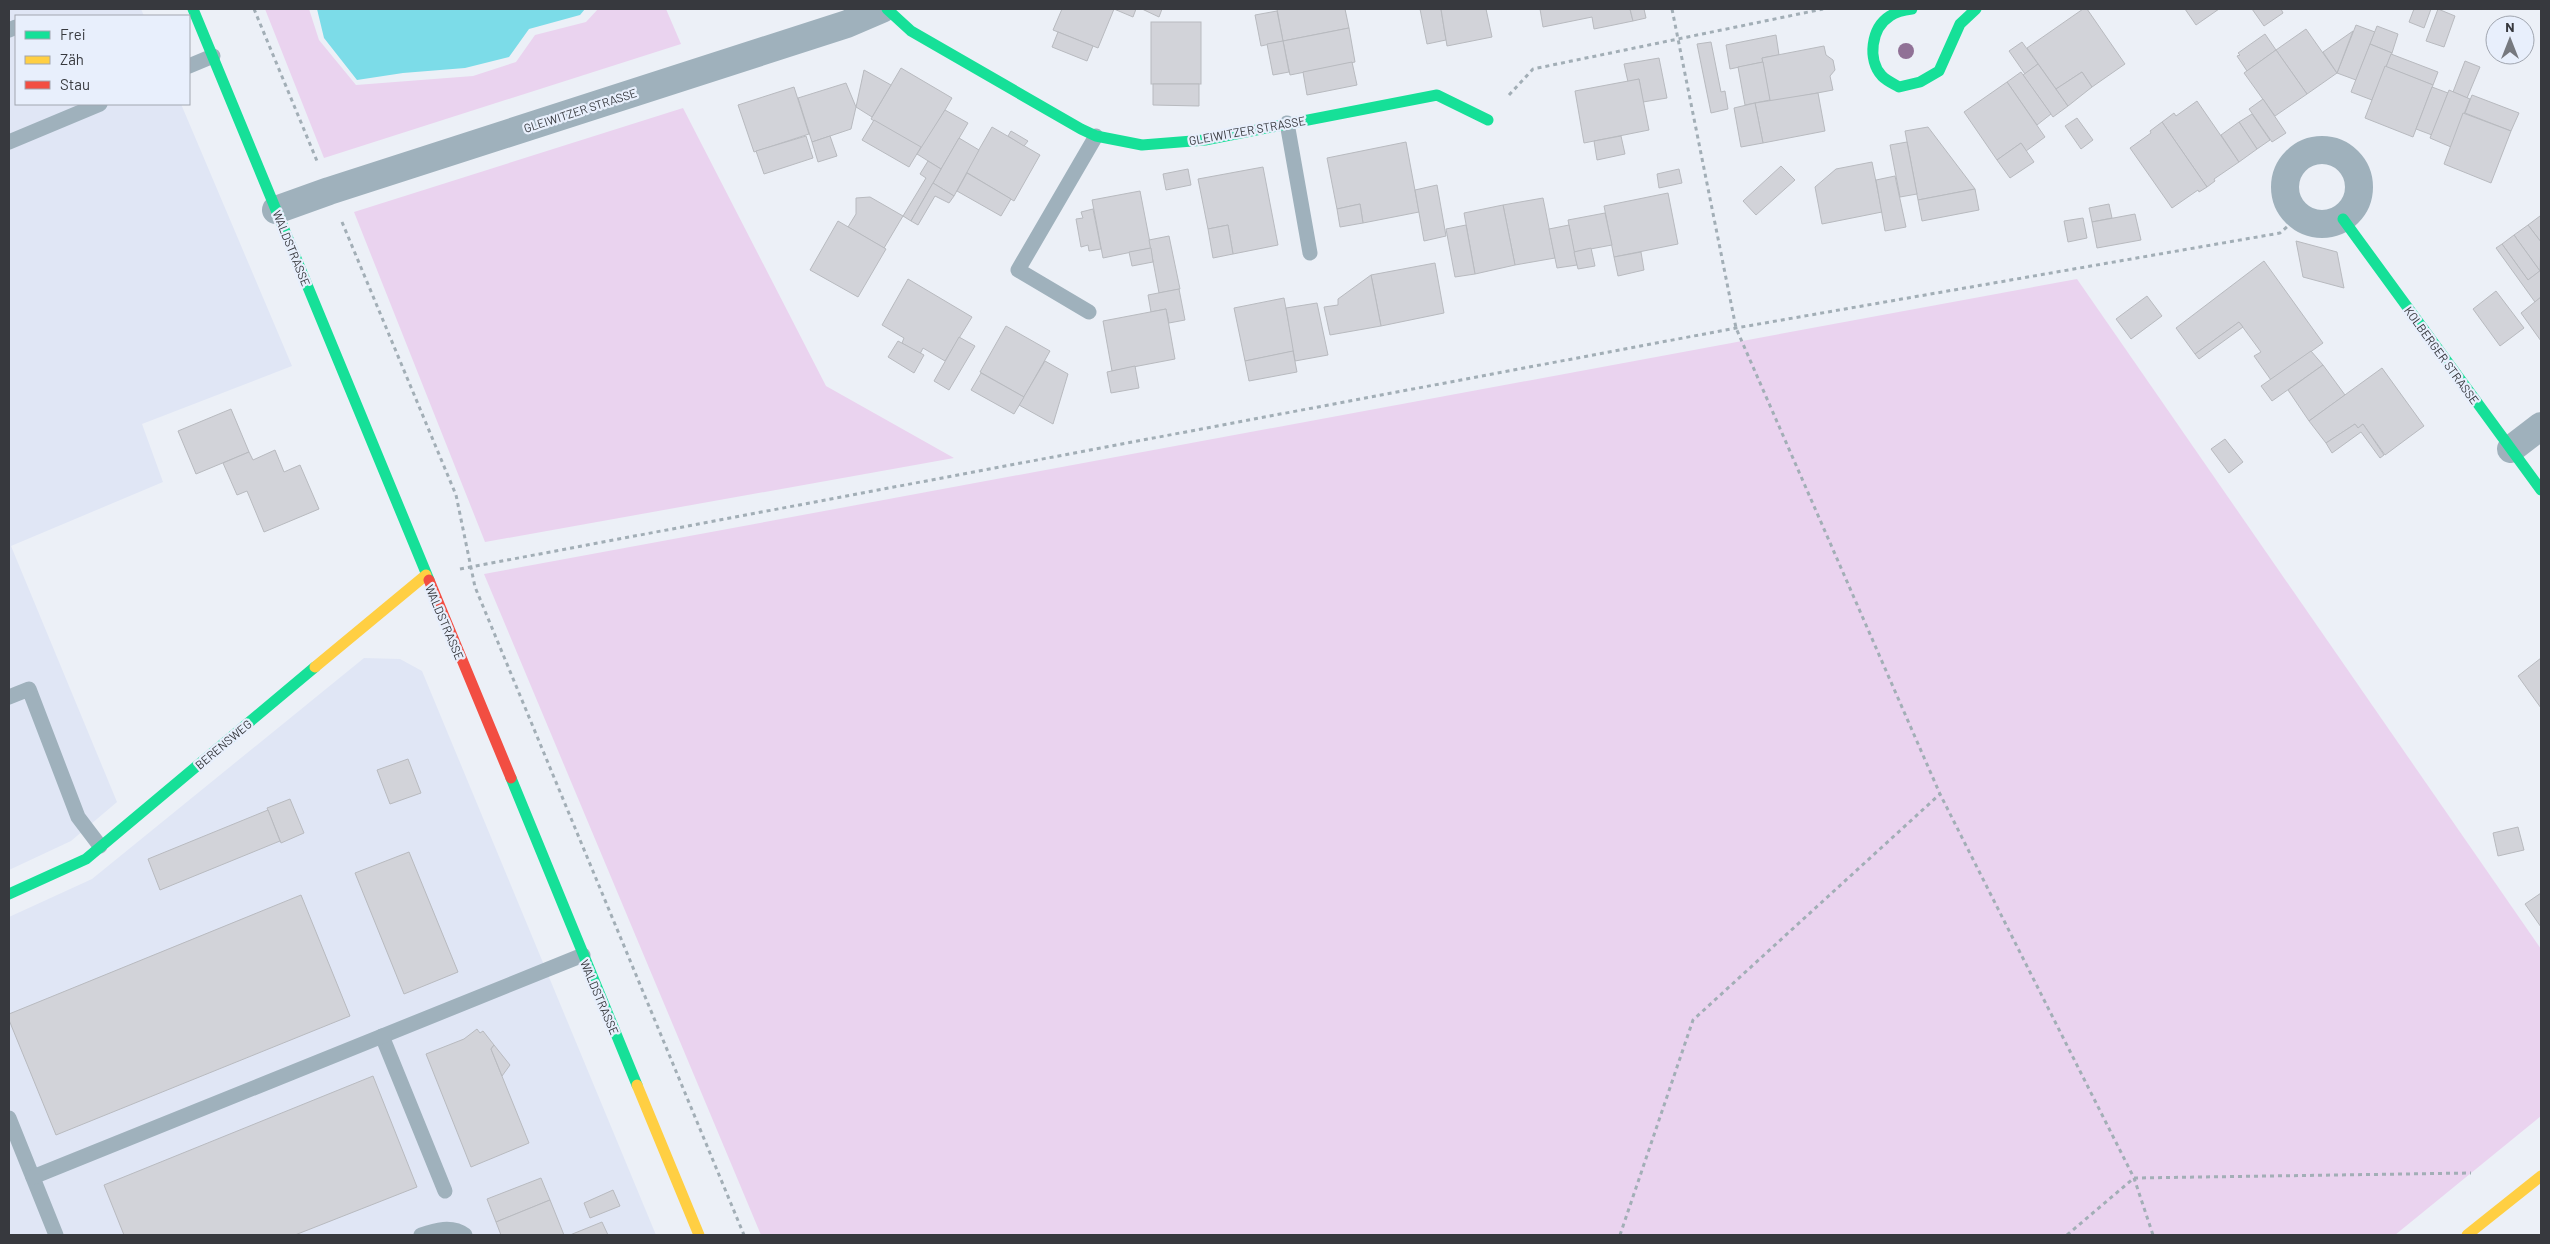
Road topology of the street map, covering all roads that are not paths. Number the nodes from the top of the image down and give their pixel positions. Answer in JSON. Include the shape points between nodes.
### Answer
{"nodes":[{"id":1,"x":193,"y":9,"type":"edge"},
{"id":2,"x":882,"y":9,"type":"edge"},
{"id":3,"x":886,"y":9,"type":"edge"},
{"id":4,"x":1912,"y":9,"type":"edge"},
{"id":5,"x":1976,"y":9,"type":"edge"},
{"id":6,"x":213,"y":56,"type":"junction"},
{"id":7,"x":190,"y":66,"type":"edge"},
{"id":8,"x":98,"y":105,"type":"edge"},
{"id":9,"x":1488,"y":120,"type":"road end"},
{"id":10,"x":1287,"y":124,"type":"junction"},
{"id":11,"x":1096,"y":136,"type":"junction"},
{"id":12,"x":9,"y":142,"type":"edge"},
{"id":13,"x":276,"y":210,"type":"junction"},
{"id":14,"x":2343,"y":220,"type":"junction"},
{"id":15,"x":1310,"y":253,"type":"dead end"},
{"id":16,"x":1089,"y":312,"type":"dead end"},
{"id":17,"x":2541,"y":426,"type":"edge"},
{"id":18,"x":2511,"y":449,"type":"junction"},
{"id":19,"x":2541,"y":490,"type":"edge"},
{"id":20,"x":426,"y":575,"type":"junction"},
{"id":21,"x":9,"y":697,"type":"edge"},
{"id":22,"x":100,"y":846,"type":"junction"},
{"id":23,"x":9,"y":894,"type":"edge"},
{"id":24,"x":583,"y":955,"type":"junction"},
{"id":25,"x":382,"y":1036,"type":"junction"},
{"id":26,"x":9,"y":1118,"type":"edge"},
{"id":27,"x":2541,"y":1176,"type":"edge"},
{"id":28,"x":33,"y":1177,"type":"junction"},
{"id":29,"x":445,"y":1191,"type":"dead end"},
{"id":30,"x":56,"y":1235,"type":"edge"},
{"id":31,"x":421,"y":1235,"type":"edge"},
{"id":32,"x":465,"y":1235,"type":"edge"},
{"id":33,"x":699,"y":1235,"type":"edge"},
{"id":34,"x":2467,"y":1235,"type":"edge"}],
"edges":[{"from":1,"to":6,"type":"street","name":"WALDSTRASSE"},
{"from":2,"to":13,"type":"street","name":"GLEIWITZER STRASSE","via":[[846,24]]},
{"from":3,"to":11,"type":"street","name":"GLEIWITZER STRASSE","via":[[912,31]]},
{"from":4,"to":5,"type":"street","via":[[1895,12],[1879,26],[1873,45],[1873,59],[1883,76],[1899,87],[1920,82],[1939,71],[1960,24]]},
{"from":6,"to":7,"type":"lane"},
{"from":6,"to":13,"type":"street","name":"WALDSTRASSE"},
{"from":8,"to":12,"type":"lane"},
{"from":9,"to":10,"type":"street","name":"GLEIWITZER STRASSE","via":[[1437,95]]},
{"from":10,"to":11,"type":"street","name":"GLEIWITZER STRASSE","via":[[1205,140],[1142,145]]},
{"from":10,"to":15,"type":"lane"},
{"from":11,"to":16,"type":"lane","via":[[1018,270]]},
{"from":13,"to":20,"type":"street","name":"WALDSTRASSE"},
{"from":14,"to":14,"type":"street","via":[[2357,204],[2360,183],[2352,164],[2335,151],[2314,150],[2295,160],[2285,178],[2286,200],[2298,217],[2320,225]]},
{"from":14,"to":18,"type":"street","name":"KOLBERGER STRASSE"},
{"from":17,"to":18,"type":"street"},
{"from":18,"to":19,"type":"street","name":"KOLBERGER STRASSE"},
{"from":20,"to":22,"type":"street","name":"BERENSWEG"},
{"from":20,"to":24,"type":"street","name":"WALDSTRASSE"},
{"from":21,"to":22,"type":"lane","via":[[29,689],[78,817]]},
{"from":22,"to":23,"type":"street","name":"BERENSWEG","via":[[86,859]]},
{"from":24,"to":25,"type":"lane"},
{"from":24,"to":33,"type":"street","name":"WALDSTRASSE"},
{"from":25,"to":28,"type":"lane"},
{"from":25,"to":29,"type":"lane"},
{"from":26,"to":28,"type":"lane"},
{"from":27,"to":34,"type":"street"},
{"from":28,"to":30,"type":"lane"},
{"from":31,"to":32,"type":"lane","via":[[441,1228]]}]}
